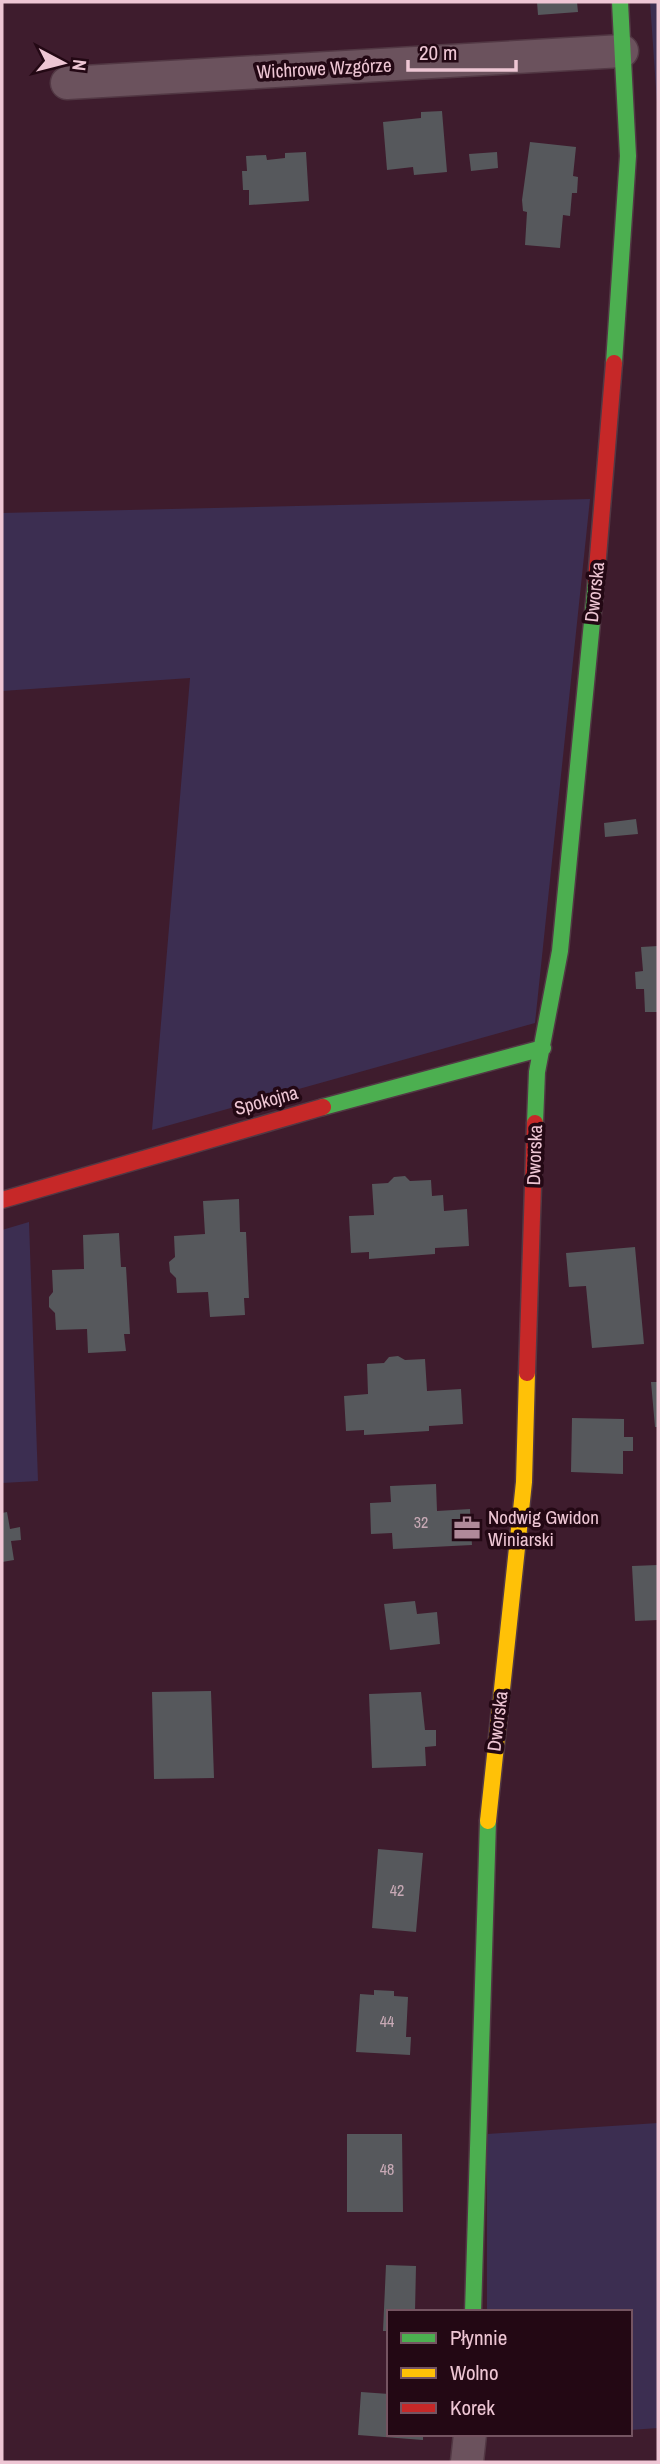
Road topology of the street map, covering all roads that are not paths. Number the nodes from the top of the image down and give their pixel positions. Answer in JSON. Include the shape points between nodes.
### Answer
{"nodes":[{"id":1,"x":620,"y":2,"type":"edge"},
{"id":2,"x":622,"y":51,"type":"junction"},
{"id":3,"x":67,"y":83,"type":"dead end"},
{"id":4,"x":543,"y":1048,"type":"junction"},
{"id":5,"x":2,"y":1200,"type":"edge"},
{"id":6,"x":473,"y":2310,"type":"edge"},
{"id":7,"x":470,"y":2436,"type":"edge"},
{"id":8,"x":467,"y":2462,"type":"edge"}],
"edges":[{"from":1,"to":2,"type":"street","name":"Dworska"},
{"from":2,"to":3,"type":"street","name":"Wichrowe Wzgórze"},
{"from":2,"to":4,"type":"street","name":"Dworska","via":[[628,156],[603,514],[560,951]]},
{"from":4,"to":5,"type":"street","name":"Spokojna","via":[[233,1130]]},
{"from":4,"to":6,"type":"street","name":"Dworska","via":[[537,1072],[524,1482],[488,1805]]},
{"from":7,"to":8,"type":"street"}]}
